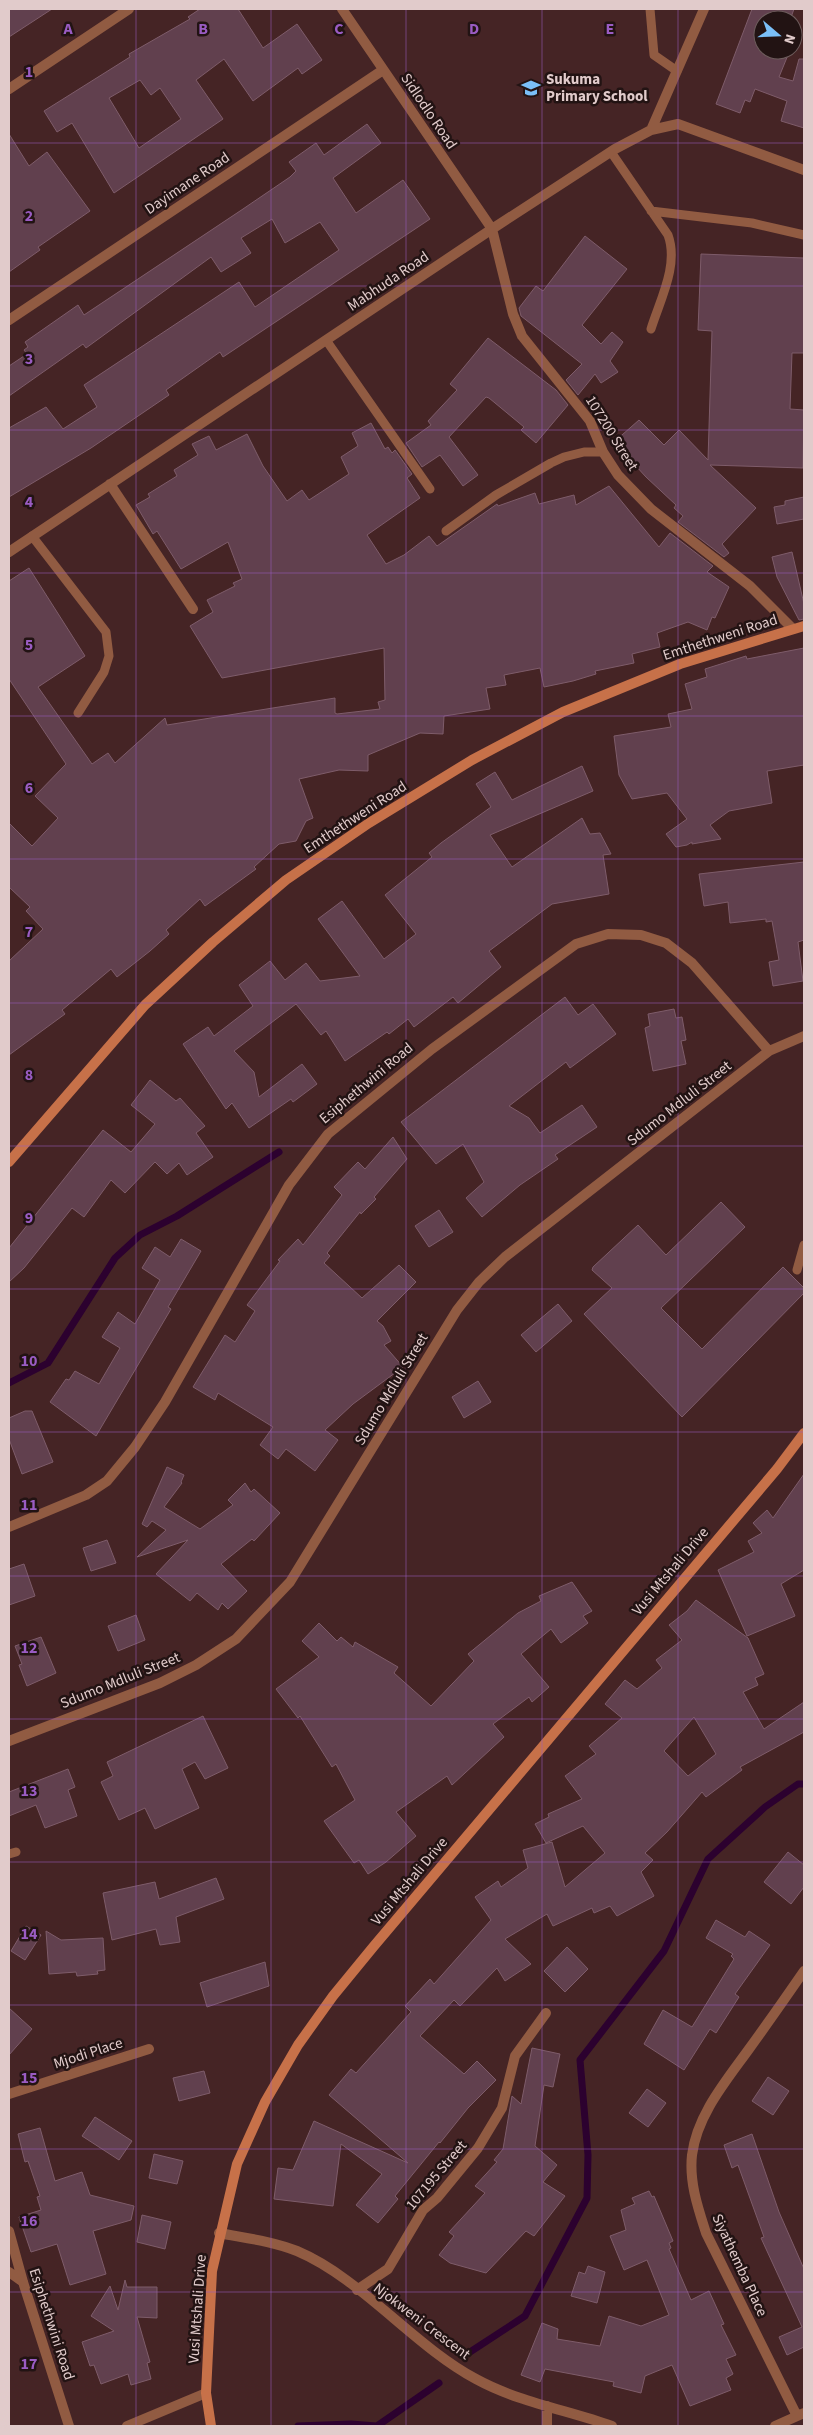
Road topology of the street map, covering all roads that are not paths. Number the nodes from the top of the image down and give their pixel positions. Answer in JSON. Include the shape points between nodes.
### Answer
{"nodes":[{"id":1,"x":129,"y":9,"type":"edge"},
{"id":2,"x":342,"y":9,"type":"edge"},
{"id":3,"x":650,"y":9,"type":"edge"},
{"id":4,"x":704,"y":9,"type":"edge"},
{"id":5,"x":383,"y":70,"type":"junction"},
{"id":6,"x":677,"y":71,"type":"junction"},
{"id":7,"x":9,"y":89,"type":"edge"},
{"id":8,"x":651,"y":130,"type":"junction"},
{"id":9,"x":611,"y":152,"type":"junction"},
{"id":10,"x":804,"y":170,"type":"edge"},
{"id":11,"x":651,"y":211,"type":"junction"},
{"id":12,"x":492,"y":229,"type":"junction"},
{"id":13,"x":804,"y":236,"type":"edge"},
{"id":14,"x":9,"y":320,"type":"edge"},
{"id":15,"x":651,"y":329,"type":"dead end"},
{"id":16,"x":326,"y":340,"type":"junction"},
{"id":17,"x":603,"y":452,"type":"junction"},
{"id":18,"x":110,"y":484,"type":"junction"},
{"id":19,"x":430,"y":489,"type":"dead end"},
{"id":20,"x":446,"y":531,"type":"dead end"},
{"id":21,"x":32,"y":536,"type":"junction"},
{"id":22,"x":9,"y":552,"type":"edge"},
{"id":23,"x":192,"y":609,"type":"dead end"},
{"id":24,"x":804,"y":626,"type":"edge"},
{"id":25,"x":793,"y":629,"type":"junction"},
{"id":26,"x":78,"y":714,"type":"dead end"},
{"id":27,"x":804,"y":1036,"type":"edge"},
{"id":28,"x":769,"y":1051,"type":"junction"},
{"id":29,"x":9,"y":1162,"type":"edge"},
{"id":30,"x":804,"y":1245,"type":"edge"},
{"id":31,"x":797,"y":1270,"type":"dead end"},
{"id":32,"x":804,"y":1433,"type":"edge"},
{"id":33,"x":9,"y":1527,"type":"edge"},
{"id":34,"x":9,"y":1741,"type":"edge"},
{"id":35,"x":804,"y":1972,"type":"edge"},
{"id":36,"x":546,"y":2013,"type":"dead end"},
{"id":37,"x":149,"y":2049,"type":"dead end"},
{"id":38,"x":9,"y":2094,"type":"edge"},
{"id":39,"x":9,"y":2231,"type":"edge"},
{"id":40,"x":219,"y":2233,"type":"junction"},
{"id":41,"x":9,"y":2272,"type":"edge"},
{"id":42,"x":23,"y":2282,"type":"junction"},
{"id":43,"x":357,"y":2290,"type":"junction"},
{"id":44,"x":206,"y":2393,"type":"junction"},
{"id":45,"x":547,"y":2406,"type":"junction"},
{"id":46,"x":801,"y":2415,"type":"edge"},
{"id":47,"x":69,"y":2426,"type":"edge"},
{"id":48,"x":127,"y":2426,"type":"edge"},
{"id":49,"x":211,"y":2426,"type":"edge"},
{"id":50,"x":546,"y":2426,"type":"edge"},
{"id":51,"x":612,"y":2426,"type":"edge"},
{"id":52,"x":775,"y":2426,"type":"edge"}],
"edges":[{"from":1,"to":7,"type":"street"},
{"from":2,"to":5,"type":"street","name":"Sidlodlo Road"},
{"from":3,"to":6,"type":"lane","via":[[654,56]]},
{"from":4,"to":6,"type":"street"},
{"from":5,"to":12,"type":"street","name":"Sidlodlo Road"},
{"from":5,"to":14,"type":"street","name":"Dayimane Road"},
{"from":6,"to":8,"type":"street"},
{"from":8,"to":9,"type":"street","name":"Mabhuda Road"},
{"from":8,"to":10,"type":"street","name":"Mabhuda Road","via":[[678,124]]},
{"from":9,"to":11,"type":"lane"},
{"from":9,"to":12,"type":"street","name":"Mabhuda Road"},
{"from":11,"to":13,"type":"lane","via":[[737,221]]},
{"from":11,"to":15,"type":"lane","via":[[668,235],[672,247],[672,263]]},
{"from":12,"to":16,"type":"street","name":"Mabhuda Road"},
{"from":12,"to":17,"type":"street","name":"107200 Street","via":[[513,314],[522,336],[590,421]]},
{"from":16,"to":18,"type":"street","name":"Mabhuda Road"},
{"from":16,"to":19,"type":"lane"},
{"from":17,"to":20,"type":"lane","via":[[584,452],[551,463],[496,495]]},
{"from":17,"to":25,"type":"street","name":"107200 Street","via":[[618,475],[651,509],[750,586]]},
{"from":18,"to":21,"type":"street","name":"Mabhuda Road"},
{"from":18,"to":23,"type":"street"},
{"from":21,"to":22,"type":"street","name":"Mabhuda Road"},
{"from":21,"to":26,"type":"lane","via":[[106,632],[109,656],[104,672]]},
{"from":24,"to":25,"type":"street","name":"Emthethweni Road"},
{"from":25,"to":29,"type":"street","name":"Emthethweni Road","via":[[680,664],[563,712],[472,760],[369,823],[286,880],[145,1004]]},
{"from":27,"to":28,"type":"street","name":"Sdumo Mdluli Street"},
{"from":28,"to":33,"type":"street","name":"Esiphethwini Road","via":[[692,963],[666,943],[642,935],[608,934],[576,944],[432,1049],[328,1134],[289,1185],[165,1402],[135,1447],[107,1481],[86,1494]]},
{"from":28,"to":34,"type":"street","name":"Sdumo Mdluli Street","via":[[505,1257],[480,1282],[457,1310],[290,1582],[236,1639],[196,1666],[160,1683]]},
{"from":30,"to":31,"type":"lane"},
{"from":32,"to":40,"type":"street","name":"Vusi Mtshali Drive","via":[[333,1996],[298,2045],[265,2102],[237,2164]]},
{"from":35,"to":46,"type":"street","name":"Siyathemba Place","via":[[716,2095],[697,2131],[692,2155],[696,2204],[706,2233]]},
{"from":36,"to":43,"type":"street","name":"107195 Street","via":[[515,2056],[502,2108],[478,2148],[447,2187],[423,2210],[388,2269]]},
{"from":37,"to":38,"type":"street","name":"Mjodi Place"},
{"from":39,"to":42,"type":"street","name":"Esiphethwini Road"},
{"from":40,"to":43,"type":"street","name":"Njokweni Crescent","via":[[272,2242],[298,2252],[322,2264]]},
{"from":40,"to":44,"type":"street","name":"Vusi Mtshali Drive","via":[[212,2271]]},
{"from":41,"to":42,"type":"street"},
{"from":42,"to":47,"type":"street","name":"Esiphethwini Road"},
{"from":43,"to":45,"type":"street","name":"Njokweni Crescent","via":[[446,2360],[476,2379]]},
{"from":44,"to":48,"type":"street"},
{"from":44,"to":49,"type":"street","name":"Vusi Mtshali Drive"},
{"from":45,"to":50,"type":"street"},
{"from":45,"to":51,"type":"street","name":"Njokweni Crescent"},
{"from":46,"to":52,"type":"street"}]}
